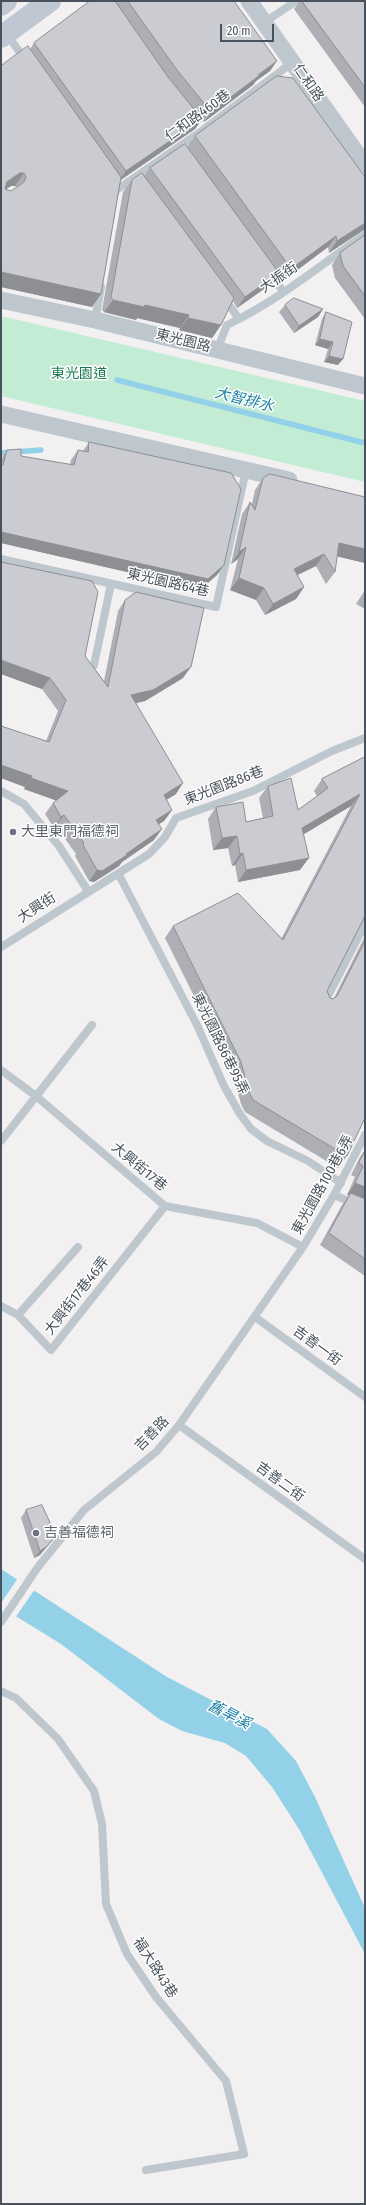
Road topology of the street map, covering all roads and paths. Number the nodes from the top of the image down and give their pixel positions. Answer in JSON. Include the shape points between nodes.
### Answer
{"nodes":[{"id":1,"x":6,"y":1,"type":"edge"},
{"id":2,"x":50,"y":1,"type":"edge"},
{"id":3,"x":250,"y":1,"type":"edge"},
{"id":4,"x":296,"y":1,"type":"edge"},
{"id":5,"x":1,"y":4,"type":"edge"},
{"id":6,"x":265,"y":22,"type":"junction"},
{"id":7,"x":4,"y":35,"type":"edge"},
{"id":8,"x":293,"y":62,"type":"junction"},
{"id":9,"x":28,"y":64,"type":"edge"},
{"id":10,"x":365,"y":165,"type":"edge"},
{"id":11,"x":116,"y":190,"type":"edge"},
{"id":12,"x":365,"y":234,"type":"edge"},
{"id":13,"x":264,"y":266,"type":"edge"},
{"id":14,"x":102,"y":281,"type":"edge"},
{"id":15,"x":283,"y":291,"type":"junction"},
{"id":16,"x":220,"y":293,"type":"edge"},
{"id":17,"x":1,"y":300,"type":"edge"},
{"id":18,"x":239,"y":319,"type":"junction"},
{"id":19,"x":95,"y":320,"type":"junction"},
{"id":20,"x":217,"y":350,"type":"junction"},
{"id":21,"x":365,"y":386,"type":"edge"},
{"id":22,"x":1,"y":414,"type":"edge"},
{"id":23,"x":246,"y":470,"type":"junction"},
{"id":24,"x":306,"y":484,"type":"edge"},
{"id":25,"x":1,"y":559,"type":"edge"},
{"id":26,"x":112,"y":584,"type":"junction"},
{"id":27,"x":94,"y":665,"type":"edge"},
{"id":28,"x":365,"y":738,"type":"edge"},
{"id":29,"x":1,"y":791,"type":"edge"},
{"id":30,"x":119,"y":875,"type":"junction"},
{"id":31,"x":88,"y":891,"type":"junction"},
{"id":32,"x":365,"y":924,"type":"edge"},
{"id":33,"x":1,"y":947,"type":"edge"},
{"id":34,"x":324,"y":1005,"type":"edge"},
{"id":35,"x":92,"y":1025,"type":"dead end"},
{"id":36,"x":1,"y":1070,"type":"edge"},
{"id":37,"x":36,"y":1096,"type":"junction"},
{"id":38,"x":365,"y":1135,"type":"edge"},
{"id":39,"x":1,"y":1141,"type":"edge"},
{"id":40,"x":341,"y":1183,"type":"junction"},
{"id":41,"x":334,"y":1195,"type":"junction"},
{"id":42,"x":165,"y":1206,"type":"junction"},
{"id":43,"x":365,"y":1208,"type":"edge"},
{"id":44,"x":78,"y":1247,"type":"dead end"},
{"id":45,"x":303,"y":1247,"type":"junction"},
{"id":46,"x":1,"y":1306,"type":"edge"},
{"id":47,"x":18,"y":1315,"type":"junction"},
{"id":48,"x":254,"y":1317,"type":"junction"},
{"id":49,"x":365,"y":1397,"type":"edge"},
{"id":50,"x":179,"y":1425,"type":"junction"},
{"id":51,"x":365,"y":1559,"type":"edge"},
{"id":52,"x":1,"y":1622,"type":"edge"},
{"id":53,"x":1,"y":1691,"type":"edge"},
{"id":54,"x":146,"y":2170,"type":"dead end"}],
"edges":[{"from":1,"to":5,"type":"street"},
{"from":2,"to":7,"type":"street"},
{"from":3,"to":6,"type":"street","name":"仁和路"},
{"from":4,"to":6,"type":"lane"},
{"from":6,"to":8,"type":"street","name":"仁和路"},
{"from":7,"to":9,"type":"lane"},
{"from":8,"to":10,"type":"street","name":"仁和路"},
{"from":8,"to":11,"type":"lane","name":"仁和路460巷","via":[[201,127],[181,150],[137,181]]},
{"from":12,"to":15,"type":"lane","name":"大振街"},
{"from":13,"to":15,"type":"lane"},
{"from":14,"to":19,"type":"lane"},
{"from":15,"to":18,"type":"lane","name":"大振街"},
{"from":16,"to":18,"type":"lane"},
{"from":17,"to":19,"type":"street","name":"東光園路"},
{"from":18,"to":20,"type":"lane","name":"大振街","via":[[227,325]]},
{"from":19,"to":20,"type":"street","name":"東光園路"},
{"from":20,"to":21,"type":"street","name":"東光園路"},
{"from":22,"to":23,"type":"street"},
{"from":23,"to":24,"type":"street"},
{"from":23,"to":26,"type":"lane","name":"東光園路64巷","via":[[216,607]]},
{"from":25,"to":26,"type":"lane","name":"東光園路64巷"},
{"from":26,"to":27,"type":"lane"},
{"from":28,"to":30,"type":"lane","name":"東光園路86巷","via":[[332,751],[253,791],[176,818],[165,837],[149,854]]},
{"from":29,"to":31,"type":"lane","via":[[24,804],[59,846]]},
{"from":30,"to":31,"type":"lane","name":"東光園路86巷"},
{"from":30,"to":40,"type":"lane","name":"東光園路86巷95弄","via":[[240,1114],[251,1129],[267,1141],[308,1161]]},
{"from":31,"to":33,"type":"lane","name":"大興街"},
{"from":32,"to":34,"type":"lane"},
{"from":35,"to":37,"type":"lane"},
{"from":36,"to":37,"type":"lane","name":"大興街17巷"},
{"from":37,"to":39,"type":"lane"},
{"from":37,"to":42,"type":"lane","name":"大興街17巷"},
{"from":38,"to":40,"type":"lane","name":"東光園路100巷6弄"},
{"from":40,"to":41,"type":"lane","name":"東光園路100巷6弄"},
{"from":41,"to":43,"type":"lane"},
{"from":41,"to":45,"type":"lane","name":"東光園路100巷6弄"},
{"from":42,"to":45,"type":"lane","name":"大興街17巷","via":[[257,1224]]},
{"from":42,"to":47,"type":"lane","name":"大興街17巷46弄","via":[[51,1350]]},
{"from":44,"to":47,"type":"lane"},
{"from":45,"to":48,"type":"lane","name":"吉善路"},
{"from":46,"to":47,"type":"lane","name":"大興街17巷46弄"},
{"from":48,"to":49,"type":"lane","name":"吉善一街"},
{"from":48,"to":50,"type":"lane","name":"吉善路"},
{"from":50,"to":51,"type":"lane","name":"吉善二街"},
{"from":50,"to":52,"type":"lane","name":"吉善路","via":[[156,1452],[84,1510],[38,1567]]},
{"from":53,"to":54,"type":"lane","name":"福大路43巷","via":[[16,1698],[58,1739],[94,1791],[102,1824],[106,1904],[127,1954],[156,1997],[226,2081],[244,2154]]}]}
